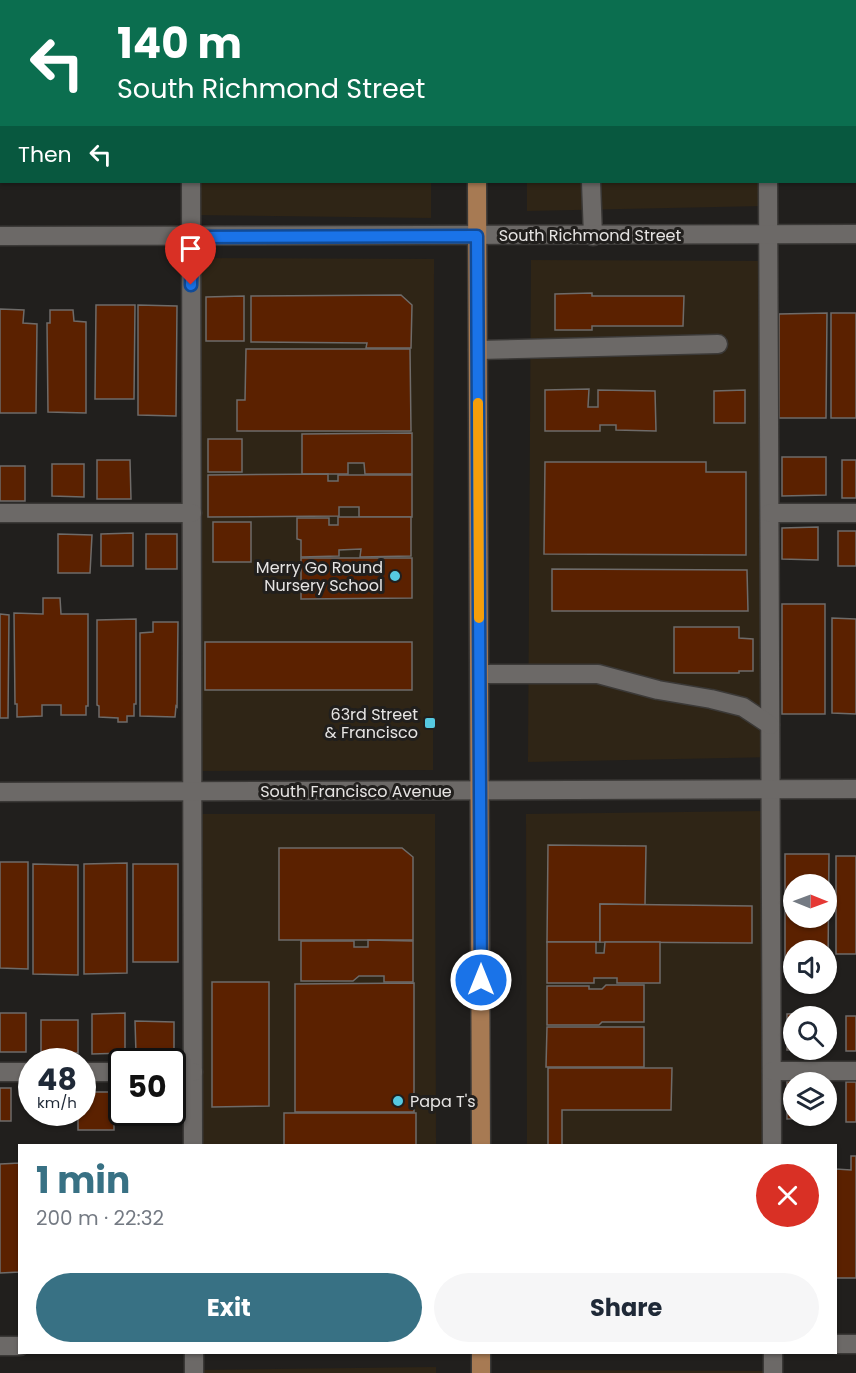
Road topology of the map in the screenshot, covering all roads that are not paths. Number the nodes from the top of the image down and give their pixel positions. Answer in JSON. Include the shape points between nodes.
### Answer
{"nodes":[{"id":1,"x":191,"y":183,"type":"edge"},
{"id":2,"x":477,"y":183,"type":"edge"},
{"id":3,"x":591,"y":183,"type":"edge"},
{"id":4,"x":768,"y":183,"type":"edge"},
{"id":5,"x":769,"y":234,"type":"junction"},
{"id":6,"x":856,"y":234,"type":"edge"},
{"id":7,"x":0,"y":236,"type":"edge"},
{"id":8,"x":477,"y":236,"type":"junction"},
{"id":9,"x":592,"y":236,"type":"junction"},
{"id":10,"x":192,"y":237,"type":"junction"},
{"id":11,"x":718,"y":344,"type":"dead end"},
{"id":12,"x":478,"y":350,"type":"junction"},
{"id":13,"x":0,"y":513,"type":"edge"},
{"id":14,"x":192,"y":513,"type":"junction"},
{"id":15,"x":770,"y":513,"type":"junction"},
{"id":16,"x":856,"y":513,"type":"edge"},
{"id":17,"x":480,"y":674,"type":"junction"},
{"id":18,"x":771,"y":725,"type":"junction"},
{"id":19,"x":771,"y":789,"type":"junction"},
{"id":20,"x":856,"y":789,"type":"edge"},
{"id":21,"x":481,"y":790,"type":"junction"},
{"id":22,"x":192,"y":791,"type":"junction"},
{"id":23,"x":0,"y":792,"type":"edge"},
{"id":24,"x":772,"y":1071,"type":"junction"},
{"id":25,"x":856,"y":1071,"type":"edge"},
{"id":26,"x":0,"y":1072,"type":"edge"},
{"id":27,"x":18,"y":1072,"type":"edge"},
{"id":28,"x":186,"y":1072,"type":"edge"},
{"id":29,"x":193,"y":1072,"type":"junction"},
{"id":30,"x":193,"y":1144,"type":"edge"},
{"id":31,"x":481,"y":1144,"type":"edge"},
{"id":32,"x":772,"y":1144,"type":"edge"},
{"id":33,"x":837,"y":1344,"type":"edge"},
{"id":34,"x":856,"y":1344,"type":"edge"},
{"id":35,"x":0,"y":1346,"type":"edge"},
{"id":36,"x":18,"y":1346,"type":"edge"},
{"id":37,"x":194,"y":1354,"type":"edge"},
{"id":38,"x":481,"y":1354,"type":"edge"},
{"id":39,"x":773,"y":1354,"type":"edge"},
{"id":40,"x":194,"y":1373,"type":"edge"},
{"id":41,"x":481,"y":1373,"type":"edge"},
{"id":42,"x":773,"y":1373,"type":"edge"}],
"edges":[{"from":1,"to":10,"type":"street"},
{"from":2,"to":8,"type":"main road"},
{"from":3,"to":9,"type":"street"},
{"from":4,"to":5,"type":"street"},
{"from":5,"to":6,"type":"street","name":"South Richmond Street"},
{"from":5,"to":9,"type":"street","name":"South Richmond Street"},
{"from":5,"to":15,"type":"street"},
{"from":7,"to":10,"type":"street","name":"South Richmond Street"},
{"from":8,"to":9,"type":"street","name":"South Richmond Street"},
{"from":8,"to":10,"type":"street","name":"South Richmond Street"},
{"from":8,"to":12,"type":"main road"},
{"from":10,"to":14,"type":"street"},
{"from":11,"to":12,"type":"street"},
{"from":12,"to":17,"type":"main road"},
{"from":13,"to":14,"type":"street"},
{"from":14,"to":22,"type":"street"},
{"from":15,"to":16,"type":"street"},
{"from":15,"to":18,"type":"street"},
{"from":17,"to":18,"type":"street","via":[[598,674],[743,707]]},
{"from":17,"to":21,"type":"main road"},
{"from":18,"to":19,"type":"street"},
{"from":19,"to":20,"type":"street","name":"South Francisco Avenue"},
{"from":19,"to":21,"type":"street","name":"South Francisco Avenue"},
{"from":19,"to":24,"type":"street"},
{"from":21,"to":22,"type":"street","name":"South Francisco Avenue"},
{"from":21,"to":31,"type":"main road"},
{"from":22,"to":23,"type":"street","name":"South Francisco Avenue"},
{"from":22,"to":29,"type":"street"},
{"from":24,"to":25,"type":"street"},
{"from":24,"to":32,"type":"street"},
{"from":26,"to":27,"type":"street"},
{"from":28,"to":29,"type":"street"},
{"from":29,"to":30,"type":"street"},
{"from":33,"to":34,"type":"street"},
{"from":35,"to":36,"type":"street"},
{"from":37,"to":40,"type":"street"},
{"from":38,"to":41,"type":"main road"},
{"from":39,"to":42,"type":"street"}]}
